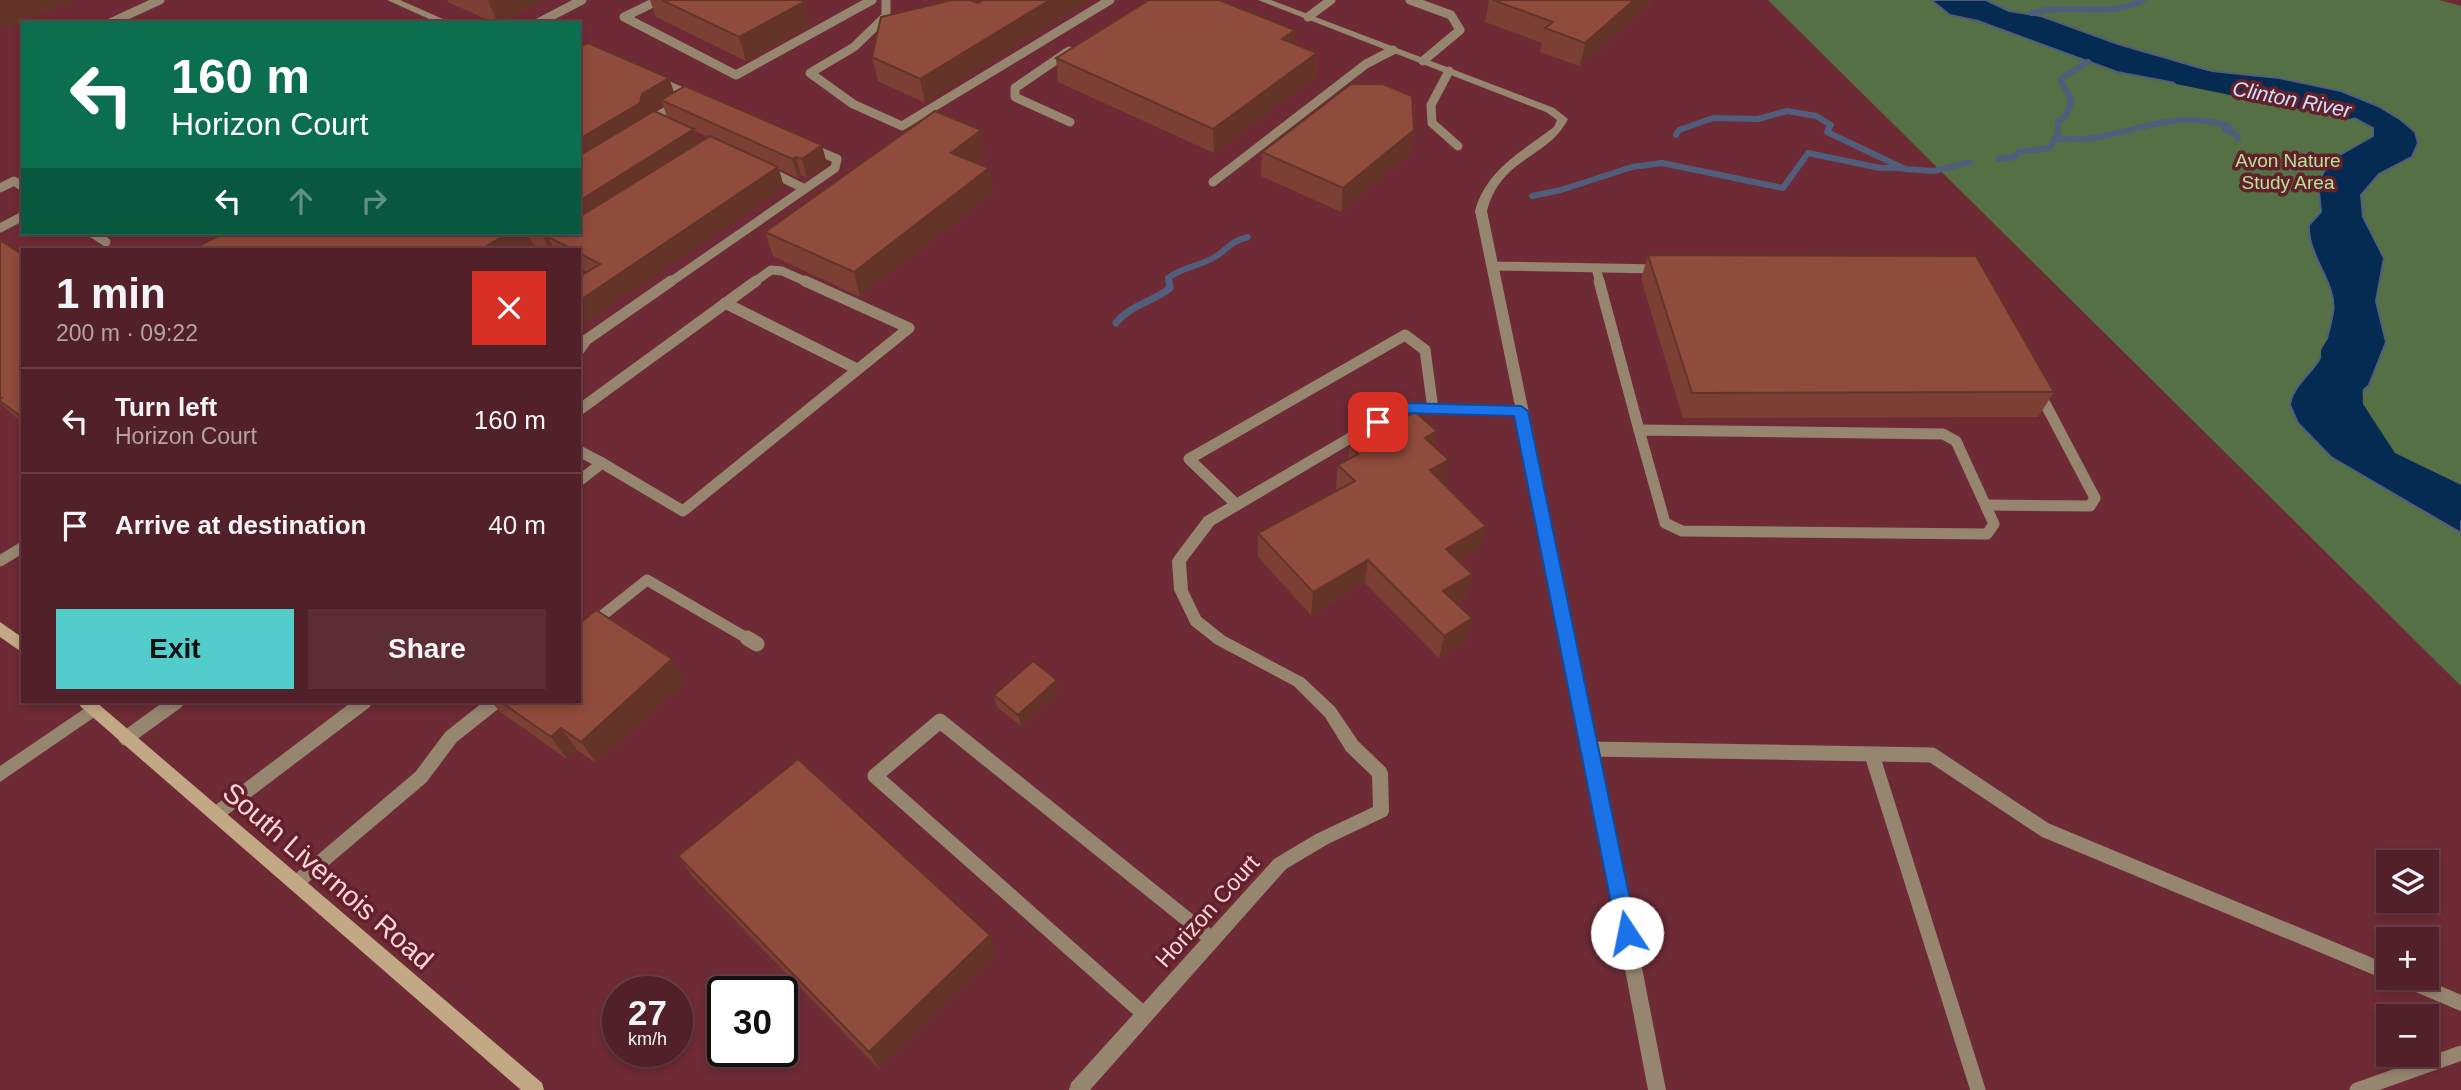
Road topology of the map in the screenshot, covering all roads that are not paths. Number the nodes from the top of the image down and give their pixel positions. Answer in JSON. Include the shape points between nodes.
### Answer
{"nodes":[{"id":1,"x":160,"y":0,"type":"edge"},
{"id":2,"x":582,"y":0,"type":"edge"},
{"id":3,"x":659,"y":0,"type":"edge"},
{"id":4,"x":872,"y":0,"type":"edge"},
{"id":5,"x":886,"y":0,"type":"edge"},
{"id":6,"x":1110,"y":0,"type":"edge"},
{"id":7,"x":1263,"y":0,"type":"edge"},
{"id":8,"x":1331,"y":0,"type":"edge"},
{"id":9,"x":1410,"y":0,"type":"edge"},
{"id":10,"x":397,"y":1,"type":"edge"},
{"id":11,"x":1308,"y":17,"type":"junction"},
{"id":12,"x":114,"y":21,"type":"edge"},
{"id":13,"x":442,"y":21,"type":"edge"},
{"id":14,"x":542,"y":21,"type":"edge"},
{"id":15,"x":1080,"y":44,"type":"edge"},
{"id":16,"x":1393,"y":50,"type":"junction"},
{"id":17,"x":1423,"y":61,"type":"junction"},
{"id":18,"x":1448,"y":71,"type":"junction"},
{"id":19,"x":645,"y":76,"type":"edge"},
{"id":20,"x":692,"y":96,"type":"junction"},
{"id":21,"x":703,"y":101,"type":"edge"},
{"id":22,"x":1070,"y":122,"type":"dead end"},
{"id":23,"x":650,"y":130,"type":"edge"},
{"id":24,"x":796,"y":141,"type":"edge"},
{"id":25,"x":1458,"y":146,"type":"dead end"},
{"id":26,"x":751,"y":163,"type":"edge"},
{"id":27,"x":1213,"y":182,"type":"dead end"},
{"id":28,"x":21,"y":186,"type":"edge"},
{"id":29,"x":0,"y":188,"type":"edge"},
{"id":30,"x":803,"y":188,"type":"junction"},
{"id":31,"x":21,"y":217,"type":"edge"},
{"id":32,"x":0,"y":228,"type":"edge"},
{"id":33,"x":95,"y":235,"type":"edge"},
{"id":34,"x":106,"y":242,"type":"dead end"},
{"id":35,"x":1492,"y":266,"type":"junction"},
{"id":36,"x":1595,"y":268,"type":"junction"},
{"id":37,"x":1678,"y":269,"type":"edge"},
{"id":38,"x":725,"y":303,"type":"junction"},
{"id":39,"x":581,"y":342,"type":"edge"},
{"id":40,"x":857,"y":369,"type":"junction"},
{"id":41,"x":2030,"y":376,"type":"edge"},
{"id":42,"x":581,"y":409,"type":"edge"},
{"id":43,"x":1433,"y":409,"type":"junction"},
{"id":44,"x":1521,"y":411,"type":"junction"},
{"id":45,"x":1639,"y":430,"type":"junction"},
{"id":46,"x":581,"y":452,"type":"edge"},
{"id":47,"x":601,"y":463,"type":"junction"},
{"id":48,"x":581,"y":479,"type":"edge"},
{"id":49,"x":1237,"y":505,"type":"junction"},
{"id":50,"x":1986,"y":505,"type":"junction"},
{"id":51,"x":21,"y":548,"type":"edge"},
{"id":52,"x":0,"y":561,"type":"edge"},
{"id":53,"x":0,"y":628,"type":"edge"},
{"id":54,"x":581,"y":632,"type":"edge"},
{"id":55,"x":21,"y":645,"type":"edge"},
{"id":56,"x":757,"y":645,"type":"dead end"},
{"id":57,"x":175,"y":703,"type":"edge"},
{"id":58,"x":363,"y":703,"type":"edge"},
{"id":59,"x":494,"y":703,"type":"edge"},
{"id":60,"x":90,"y":705,"type":"edge"},
{"id":61,"x":126,"y":738,"type":"junction"},
{"id":62,"x":1591,"y":749,"type":"junction"},
{"id":63,"x":1872,"y":754,"type":"junction"},
{"id":64,"x":0,"y":775,"type":"edge"},
{"id":65,"x":216,"y":814,"type":"junction"},
{"id":66,"x":296,"y":883,"type":"junction"},
{"id":67,"x":1213,"y":940,"type":"junction"},
{"id":68,"x":2376,"y":968,"type":"edge"},
{"id":69,"x":2430,"y":990,"type":"edge"},
{"id":70,"x":2461,"y":1003,"type":"edge"},
{"id":71,"x":1145,"y":1015,"type":"junction"},
{"id":72,"x":2461,"y":1053,"type":"edge"},
{"id":73,"x":535,"y":1090,"type":"edge"},
{"id":74,"x":1078,"y":1090,"type":"edge"},
{"id":75,"x":1657,"y":1090,"type":"edge"},
{"id":76,"x":1978,"y":1090,"type":"edge"},
{"id":77,"x":2357,"y":1090,"type":"edge"}],
"edges":[{"from":1,"to":12,"type":"lane"},
{"from":2,"to":14,"type":"lane"},
{"from":3,"to":4,"type":"lane","via":[[624,18],[736,75]]},
{"from":5,"to":6,"type":"lane","via":[[886,16],[854,47],[810,73],[835,94],[880,120],[901,126],[929,113],[1073,18]]},
{"from":7,"to":11,"type":"street"},
{"from":8,"to":11,"type":"lane"},
{"from":9,"to":17,"type":"lane","via":[[1451,15],[1460,30]]},
{"from":10,"to":13,"type":"street"},
{"from":11,"to":16,"type":"street"},
{"from":15,"to":22,"type":"lane","via":[[1015,88],[1015,97]]},
{"from":16,"to":17,"type":"street"},
{"from":16,"to":27,"type":"lane","via":[[1366,64]]},
{"from":17,"to":18,"type":"street"},
{"from":18,"to":25,"type":"lane","via":[[1431,105],[1432,123]]},
{"from":18,"to":35,"type":"street","via":[[1563,119],[1558,129],[1492,181],[1483,194],[1481,211]]},
{"from":19,"to":20,"type":"lane"},
{"from":20,"to":21,"type":"lane"},
{"from":20,"to":23,"type":"lane","via":[[653,119],[661,123]]},
{"from":24,"to":30,"type":"lane","via":[[837,159],[835,168]]},
{"from":26,"to":30,"type":"lane"},
{"from":28,"to":29,"type":"lane","via":[[14,181]]},
{"from":30,"to":39,"type":"lane"},
{"from":31,"to":32,"type":"lane"},
{"from":33,"to":34,"type":"lane"},
{"from":35,"to":36,"type":"lane"},
{"from":35,"to":44,"type":"street"},
{"from":36,"to":37,"type":"lane"},
{"from":36,"to":45,"type":"lane"},
{"from":38,"to":40,"type":"lane"},
{"from":38,"to":40,"type":"lane","via":[[771,270],[782,271],[909,328]]},
{"from":38,"to":42,"type":"lane"},
{"from":40,"to":47,"type":"lane","via":[[683,511]]},
{"from":41,"to":50,"type":"lane","via":[[2095,498],[2090,506]]},
{"from":43,"to":44,"type":"street","name":"Horizon Court"},
{"from":43,"to":49,"type":"street","name":"Horizon Court","via":[[1401,408]]},
{"from":43,"to":49,"type":"lane","via":[[1425,350],[1405,335],[1189,458]]},
{"from":44,"to":62,"type":"street"},
{"from":45,"to":50,"type":"lane","via":[[1943,434],[1956,441]]},
{"from":45,"to":50,"type":"lane","via":[[1665,523],[1682,531],[1987,534],[1994,524]]},
{"from":46,"to":47,"type":"lane"},
{"from":47,"to":48,"type":"lane"},
{"from":49,"to":67,"type":"street","name":"Horizon Court","via":[[1209,521],[1180,561],[1181,590],[1196,621],[1220,640],[1299,682],[1329,712],[1352,746],[1380,773],[1381,811],[1280,864]]},
{"from":51,"to":52,"type":"lane"},
{"from":53,"to":55,"type":"main road"},
{"from":54,"to":56,"type":"lane","via":[[647,580]]},
{"from":57,"to":61,"type":"lane"},
{"from":58,"to":65,"type":"lane"},
{"from":59,"to":66,"type":"lane","via":[[451,737],[421,777]]},
{"from":60,"to":61,"type":"main road","name":"South Livernois Road"},
{"from":60,"to":64,"type":"street"},
{"from":61,"to":65,"type":"main road","name":"South Livernois Road"},
{"from":62,"to":63,"type":"lane"},
{"from":62,"to":75,"type":"street"},
{"from":63,"to":68,"type":"lane","via":[[1932,755],[2045,830]]},
{"from":63,"to":76,"type":"lane"},
{"from":65,"to":66,"type":"main road","name":"South Livernois Road"},
{"from":66,"to":73,"type":"main road","name":"South Livernois Road"},
{"from":67,"to":71,"type":"street","name":"Horizon Court"},
{"from":67,"to":71,"type":"lane","via":[[940,721],[875,776]]},
{"from":69,"to":70,"type":"lane"},
{"from":71,"to":74,"type":"street","name":"Horizon Court"},
{"from":72,"to":77,"type":"lane"}]}
